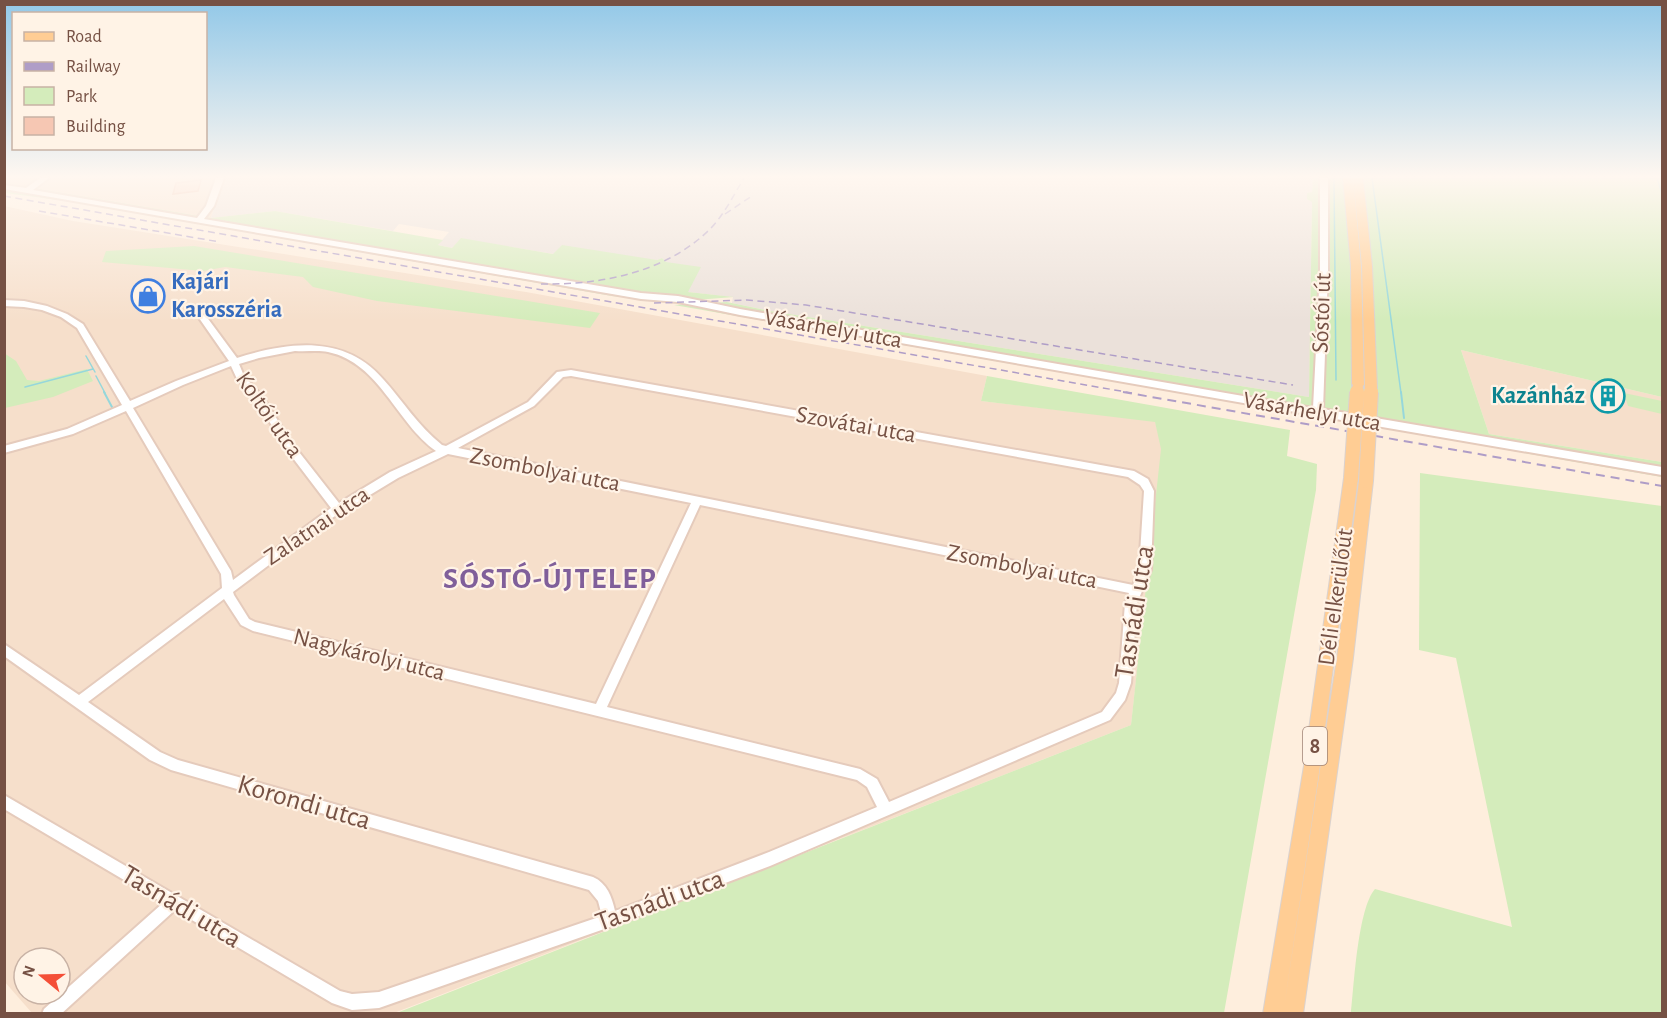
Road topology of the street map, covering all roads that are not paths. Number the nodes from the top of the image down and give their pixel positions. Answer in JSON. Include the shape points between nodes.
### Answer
{"nodes":[{"id":1,"x":231,"y":226,"type":"edge"},
{"id":2,"x":1324,"y":226,"type":"edge"},
{"id":3,"x":1352,"y":226,"type":"edge"},
{"id":4,"x":1363,"y":226,"type":"edge"},
{"id":5,"x":4,"y":303,"type":"edge"},
{"id":6,"x":203,"y":318,"type":"dead end"},
{"id":7,"x":233,"y":362,"type":"junction"},
{"id":8,"x":566,"y":373,"type":"joint"},
{"id":9,"x":1364,"y":387,"type":"junction"},
{"id":10,"x":128,"y":407,"type":"junction"},
{"id":11,"x":1317,"y":412,"type":"junction"},
{"id":12,"x":4,"y":450,"type":"edge"},
{"id":13,"x":447,"y":450,"type":"junction"},
{"id":14,"x":1662,"y":471,"type":"edge"},
{"id":15,"x":1359,"y":479,"type":"junction"},
{"id":16,"x":1144,"y":482,"type":"joint"},
{"id":17,"x":697,"y":501,"type":"junction"},
{"id":18,"x":337,"y":509,"type":"junction"},
{"id":19,"x":227,"y":590,"type":"junction"},
{"id":20,"x":1136,"y":590,"type":"junction"},
{"id":21,"x":4,"y":649,"type":"edge"},
{"id":22,"x":80,"y":701,"type":"junction"},
{"id":23,"x":599,"y":711,"type":"junction"},
{"id":24,"x":4,"y":801,"type":"edge"},
{"id":25,"x":886,"y":810,"type":"junction"},
{"id":26,"x":173,"y":903,"type":"junction"},
{"id":27,"x":610,"y":920,"type":"junction"},
{"id":28,"x":49,"y":1014,"type":"edge"},
{"id":29,"x":1273,"y":1014,"type":"edge"},
{"id":30,"x":1293,"y":1014,"type":"edge"}],
"edges":[{"from":1,"to":11,"type":"street","name":"Vásárhelyi utca","via":[[641,296],[678,299]]},
{"from":2,"to":11,"type":"street","name":"Sóstói út"},
{"from":3,"to":9,"type":"main road","name":"Déli elkerülőút","number":"8"},
{"from":4,"to":9,"type":"main road","name":"Déli elkerülőút","number":"8","via":[[1367,266]]},
{"from":5,"to":10,"type":"street","name":"Nagykárolyi utca","via":[[47,310],[74,321]]},
{"from":6,"to":7,"type":"street","name":"Koltói utca"},
{"from":7,"to":10,"type":"street","name":"Zsombolyai utca"},
{"from":7,"to":13,"type":"street","name":"Zsombolyai utca","via":[[294,347],[321,347],[346,354],[370,370],[434,445]]},
{"from":7,"to":18,"type":"street","name":"Koltói utca","via":[[240,378],[260,399],[289,446]]},
{"from":8,"to":13,"type":"street","name":"Zalatnai utca","via":[[555,377],[531,404]]},
{"from":8,"to":16,"type":"street","name":"Szovátai utca","via":[[1130,474]]},
{"from":9,"to":15,"type":"main road","name":"Déli elkerülőút","number":"8","bridge":true},
{"from":10,"to":12,"type":"street","name":"Zsombolyai utca","via":[[57,436]]},
{"from":10,"to":19,"type":"street","name":"Nagykárolyi utca","via":[[227,574]]},
{"from":11,"to":14,"type":"street","name":"Vásárhelyi utca"},
{"from":13,"to":17,"type":"street","name":"Zsombolyai utca"},
{"from":13,"to":18,"type":"street","name":"Zalatnai utca"},
{"from":15,"to":29,"type":"main road","name":"Déli elkerülőút","number":"8"},
{"from":15,"to":30,"type":"main road","name":"Déli elkerülőút","number":"8","via":[[1345,658]]},
{"from":16,"to":20,"type":"street","name":"Tasnádi utca","via":[[1149,491],[1145,570]]},
{"from":17,"to":20,"type":"street","name":"Zsombolyai utca"},
{"from":17,"to":23,"type":"street"},
{"from":18,"to":19,"type":"street","name":"Zalatnai utca"},
{"from":19,"to":22,"type":"street","name":"Zalatnai utca"},
{"from":19,"to":23,"type":"street","name":"Nagykárolyi utca","via":[[237,612],[253,627]]},
{"from":20,"to":25,"type":"street","name":"Tasnádi utca","via":[[1131,603],[1125,683],[1121,696],[1106,716]]},
{"from":21,"to":22,"type":"street","name":"Korondi utca"},
{"from":22,"to":27,"type":"street","name":"Korondi utca","via":[[155,756],[176,766],[593,885],[607,901]]},
{"from":23,"to":25,"type":"street","name":"Nagykárolyi utca","via":[[860,775],[873,783]]},
{"from":24,"to":26,"type":"street","name":"Tasnádi utca"},
{"from":25,"to":27,"type":"street","name":"Tasnádi utca"},
{"from":26,"to":27,"type":"street","name":"Tasnádi utca","via":[[337,998],[365,1002]]},
{"from":26,"to":28,"type":"street"}]}
